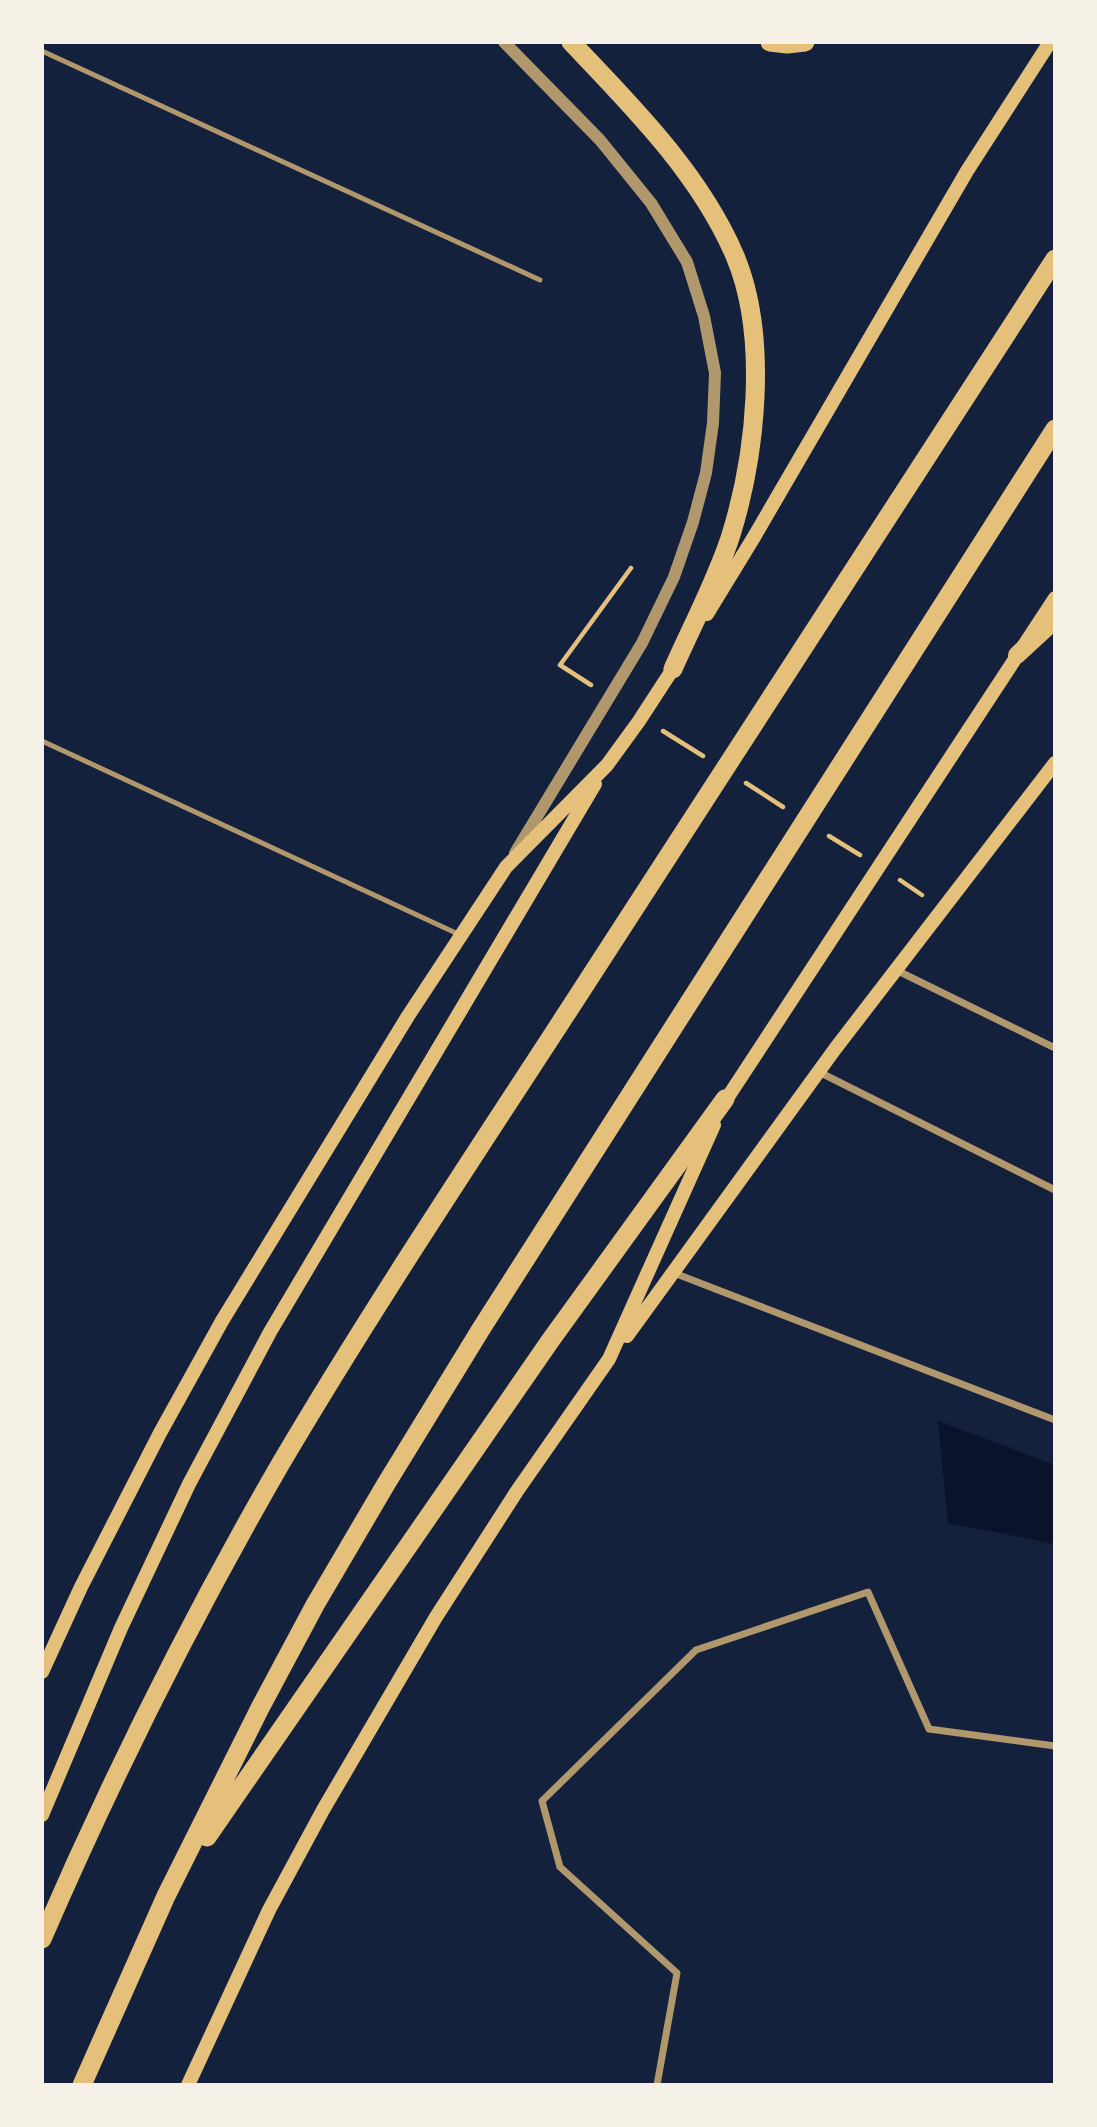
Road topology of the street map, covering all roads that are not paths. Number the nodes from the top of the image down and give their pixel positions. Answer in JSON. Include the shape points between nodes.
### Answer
{"nodes":[{"id":1,"x":504,"y":42,"type":"edge"},
{"id":2,"x":571,"y":42,"type":"edge"},
{"id":3,"x":770,"y":42,"type":"edge"},
{"id":4,"x":805,"y":42,"type":"edge"},
{"id":5,"x":1050,"y":42,"type":"edge"},
{"id":6,"x":42,"y":51,"type":"edge"},
{"id":7,"x":1055,"y":259,"type":"edge"},
{"id":8,"x":540,"y":280,"type":"dead end"},
{"id":9,"x":1055,"y":429,"type":"edge"},
{"id":10,"x":1055,"y":598,"type":"edge"},
{"id":11,"x":1055,"y":620,"type":"edge"},
{"id":12,"x":1017,"y":655,"type":"junction"},
{"id":13,"x":673,"y":669,"type":"junction"},
{"id":14,"x":42,"y":741,"type":"edge"},
{"id":15,"x":1055,"y":763,"type":"edge"},
{"id":16,"x":607,"y":765,"type":"junction"},
{"id":17,"x":506,"y":867,"type":"junction"},
{"id":18,"x":461,"y":936,"type":"junction"},
{"id":19,"x":896,"y":970,"type":"junction"},
{"id":20,"x":1055,"y":1048,"type":"edge"},
{"id":21,"x":819,"y":1072,"type":"junction"},
{"id":22,"x":725,"y":1099,"type":"junction"},
{"id":23,"x":1055,"y":1190,"type":"edge"},
{"id":24,"x":672,"y":1273,"type":"junction"},
{"id":25,"x":609,"y":1359,"type":"junction"},
{"id":26,"x":1055,"y":1420,"type":"edge"},
{"id":27,"x":42,"y":1672,"type":"edge"},
{"id":28,"x":1055,"y":1746,"type":"edge"},
{"id":29,"x":42,"y":1815,"type":"edge"},
{"id":30,"x":166,"y":1896,"type":"junction"},
{"id":31,"x":42,"y":1939,"type":"edge"},
{"id":32,"x":82,"y":2085,"type":"edge"},
{"id":33,"x":188,"y":2085,"type":"edge"},
{"id":34,"x":657,"y":2085,"type":"edge"}],
"edges":[{"from":1,"to":17,"type":"street","via":[[600,141],[652,203],[687,262],[715,373],[706,473],[674,577],[642,643]]},
{"from":2,"to":13,"type":"highway","via":[[671,154],[705,201],[735,257],[751,309],[755,365],[743,492],[724,552]]},
{"from":3,"to":4,"type":"highway"},
{"from":5,"to":13,"type":"main road","via":[[967,171]]},
{"from":6,"to":8,"type":"lane"},
{"from":7,"to":31,"type":"highway","via":[[394,1280],[282,1462],[152,1700]]},
{"from":9,"to":30,"type":"highway","via":[[386,1484],[260,1708]]},
{"from":10,"to":12,"type":"main road"},
{"from":11,"to":12,"type":"main road"},
{"from":12,"to":22,"type":"main road"},
{"from":13,"to":16,"type":"main road"},
{"from":14,"to":18,"type":"lane"},
{"from":15,"to":19,"type":"main road"},
{"from":16,"to":17,"type":"main road"},
{"from":16,"to":29,"type":"main road","via":[[270,1332],[189,1484],[121,1628]]},
{"from":17,"to":18,"type":"main road"},
{"from":18,"to":27,"type":"main road","via":[[222,1321],[141,1469]]},
{"from":19,"to":20,"type":"street"},
{"from":19,"to":21,"type":"main road"},
{"from":21,"to":23,"type":"street"},
{"from":21,"to":24,"type":"main road"},
{"from":22,"to":25,"type":"main road"},
{"from":22,"to":30,"type":"highway","via":[[542,1353]]},
{"from":24,"to":25,"type":"main road"},
{"from":24,"to":26,"type":"street"},
{"from":25,"to":33,"type":"main road","via":[[443,1606],[337,1786],[269,1910]]},
{"from":28,"to":34,"type":"street","via":[[929,1729],[868,1592],[696,1650],[542,1801],[560,1867],[677,1973]]},
{"from":30,"to":32,"type":"highway"}]}
